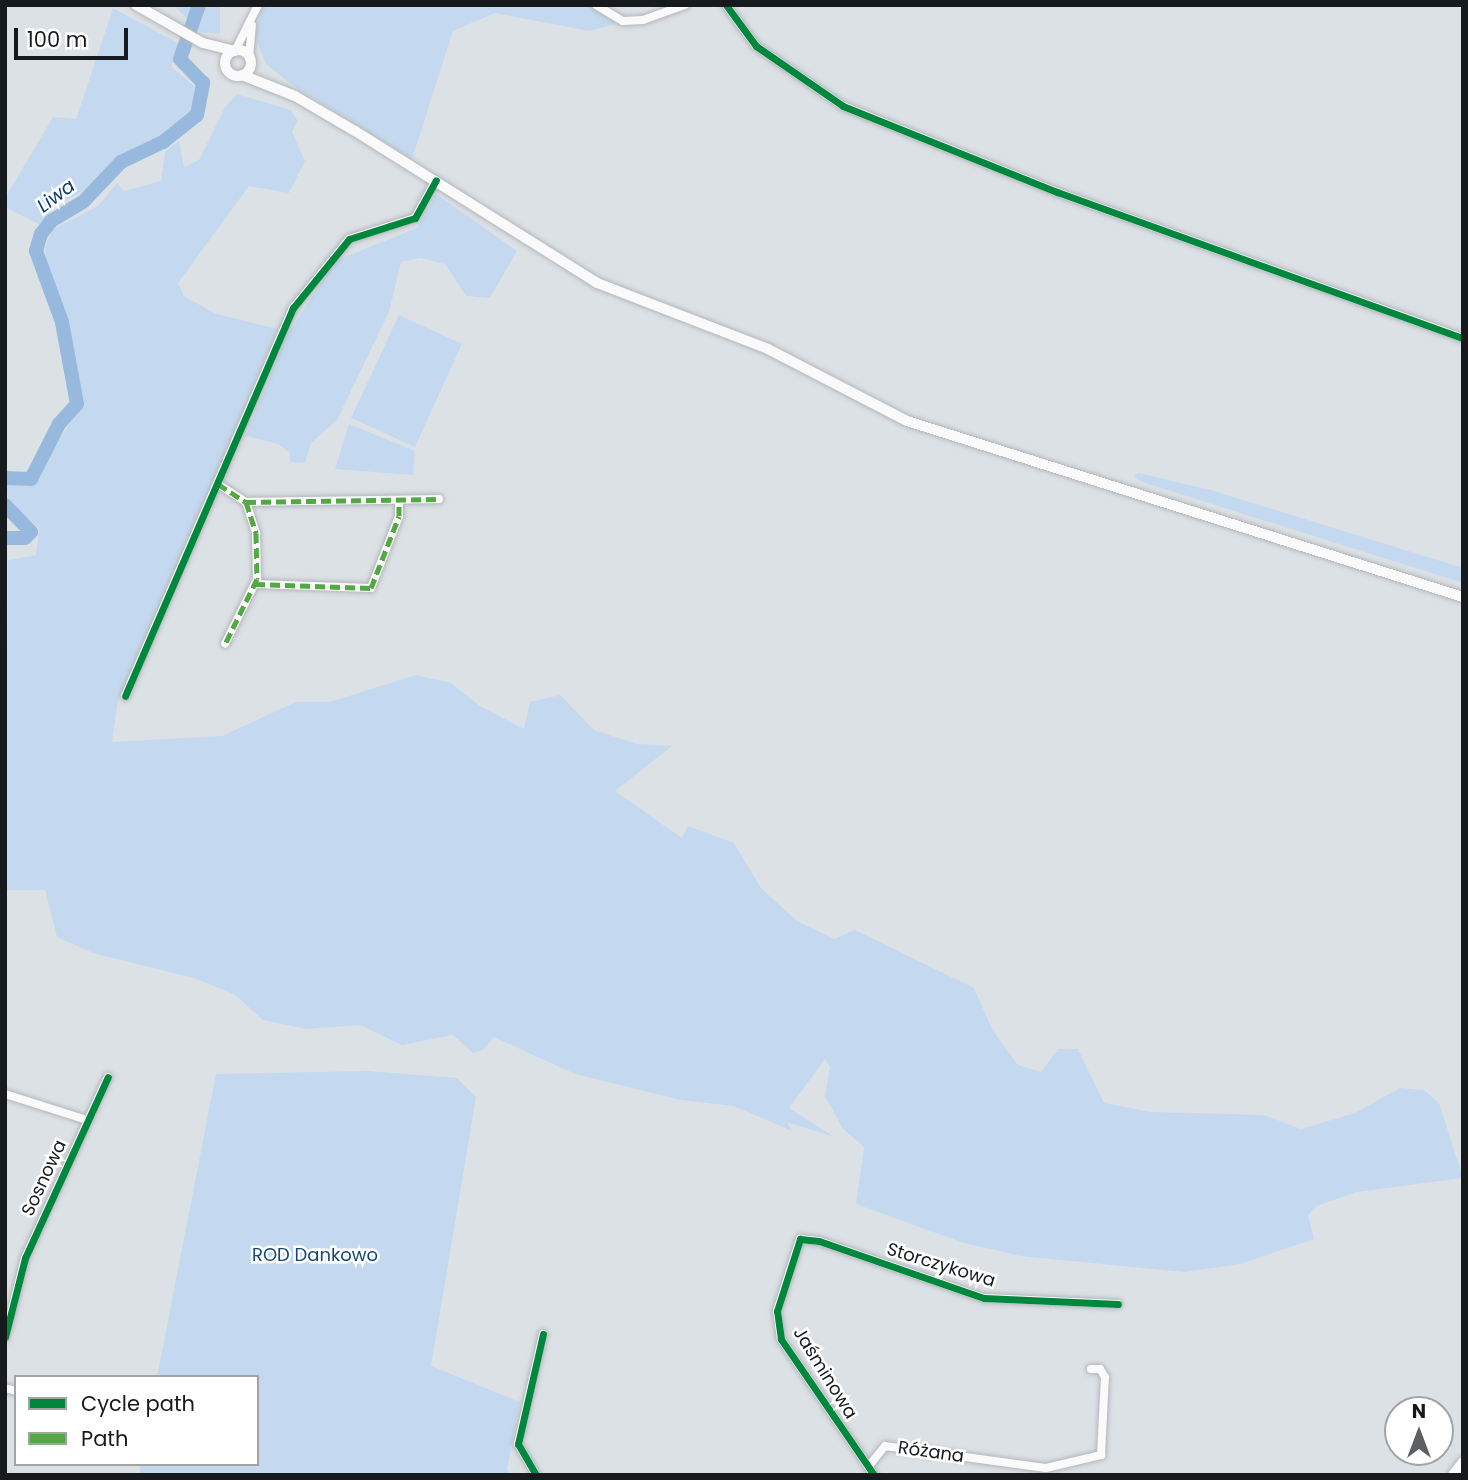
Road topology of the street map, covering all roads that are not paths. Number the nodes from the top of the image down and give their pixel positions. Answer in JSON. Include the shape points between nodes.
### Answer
{"nodes":[{"id":1,"x":136,"y":5,"type":"edge"},
{"id":2,"x":258,"y":5,"type":"edge"},
{"id":3,"x":596,"y":5,"type":"edge"},
{"id":4,"x":685,"y":5,"type":"edge"},
{"id":5,"x":726,"y":5,"type":"edge"},
{"id":6,"x":254,"y":16,"type":"junction"},
{"id":7,"x":203,"y":43,"type":"junction"},
{"id":8,"x":235,"y":51,"type":"junction"},
{"id":9,"x":249,"y":58,"type":"junction"},
{"id":10,"x":225,"y":64,"type":"junction"},
{"id":11,"x":242,"y":75,"type":"junction"},
{"id":12,"x":295,"y":96,"type":"junction"},
{"id":13,"x":436,"y":180,"type":"junction"},
{"id":14,"x":1463,"y":338,"type":"edge"},
{"id":15,"x":218,"y":484,"type":"junction"},
{"id":16,"x":399,"y":499,"type":"junction"},
{"id":17,"x":439,"y":499,"type":"dead end"},
{"id":18,"x":246,"y":502,"type":"junction"},
{"id":19,"x":255,"y":584,"type":"junction"},
{"id":20,"x":1463,"y":597,"type":"edge"},
{"id":21,"x":225,"y":644,"type":"dead end"},
{"id":22,"x":125,"y":696,"type":"dead end"},
{"id":23,"x":108,"y":1077,"type":"dead end"},
{"id":24,"x":5,"y":1094,"type":"edge"},
{"id":25,"x":87,"y":1119,"type":"junction"},
{"id":26,"x":800,"y":1240,"type":"joint"},
{"id":27,"x":1118,"y":1304,"type":"dead end"},
{"id":28,"x":543,"y":1334,"type":"dead end"},
{"id":29,"x":5,"y":1337,"type":"edge"},
{"id":30,"x":1091,"y":1369,"type":"dead end"},
{"id":31,"x":1463,"y":1462,"type":"edge"},
{"id":32,"x":871,"y":1471,"type":"edge"},
{"id":33,"x":1045,"y":1471,"type":"edge"},
{"id":34,"x":536,"y":1475,"type":"edge"},
{"id":35,"x":1453,"y":1475,"type":"edge"}],
"edges":[{"from":1,"to":7,"type":"main road"},
{"from":2,"to":6,"type":"street"},
{"from":3,"to":4,"type":"street","via":[[623,21],[643,20]]},
{"from":5,"to":14,"type":"street","via":[[755,46],[843,106],[1056,192]]},
{"from":6,"to":8,"type":"street"},
{"from":6,"to":9,"type":"street"},
{"from":7,"to":8,"type":"main road"},
{"from":7,"to":10,"type":"main road"},
{"from":8,"to":9,"type":"main road"},
{"from":8,"to":10,"type":"main road"},
{"from":9,"to":11,"type":"main road","via":[[248,70]]},
{"from":9,"to":12,"type":"main road"},
{"from":10,"to":11,"type":"main road","via":[[232,74]]},
{"from":11,"to":12,"type":"main road"},
{"from":12,"to":13,"type":"main road"},
{"from":13,"to":15,"type":"street","via":[[415,218],[356,235],[303,292],[285,324]]},
{"from":13,"to":20,"type":"main road","via":[[597,283],[760,345],[907,422]]},
{"from":15,"to":18,"type":"street"},
{"from":15,"to":22,"type":"street"},
{"from":16,"to":17,"type":"street"},
{"from":16,"to":18,"type":"street"},
{"from":16,"to":19,"type":"street","via":[[399,516],[371,588]]},
{"from":18,"to":19,"type":"street","via":[[256,533]]},
{"from":19,"to":21,"type":"street"},
{"from":23,"to":25,"type":"street","name":"Sosnowa"},
{"from":24,"to":25,"type":"street"},
{"from":25,"to":29,"type":"street","name":"Sosnowa","via":[[25,1258]]},
{"from":26,"to":27,"type":"street","name":"Storczykowa","via":[[819,1241],[984,1298]]},
{"from":26,"to":32,"type":"street","name":"Jaśminowa","via":[[777,1311],[781,1339]]},
{"from":28,"to":34,"type":"street","via":[[518,1444]]},
{"from":30,"to":33,"type":"street","name":"Różana","via":[[1100,1369],[1105,1377],[1101,1455]]},
{"from":31,"to":35,"type":"street"},
{"from":32,"to":33,"type":"street","name":"Różana","via":[[885,1446],[894,1446]]}]}
